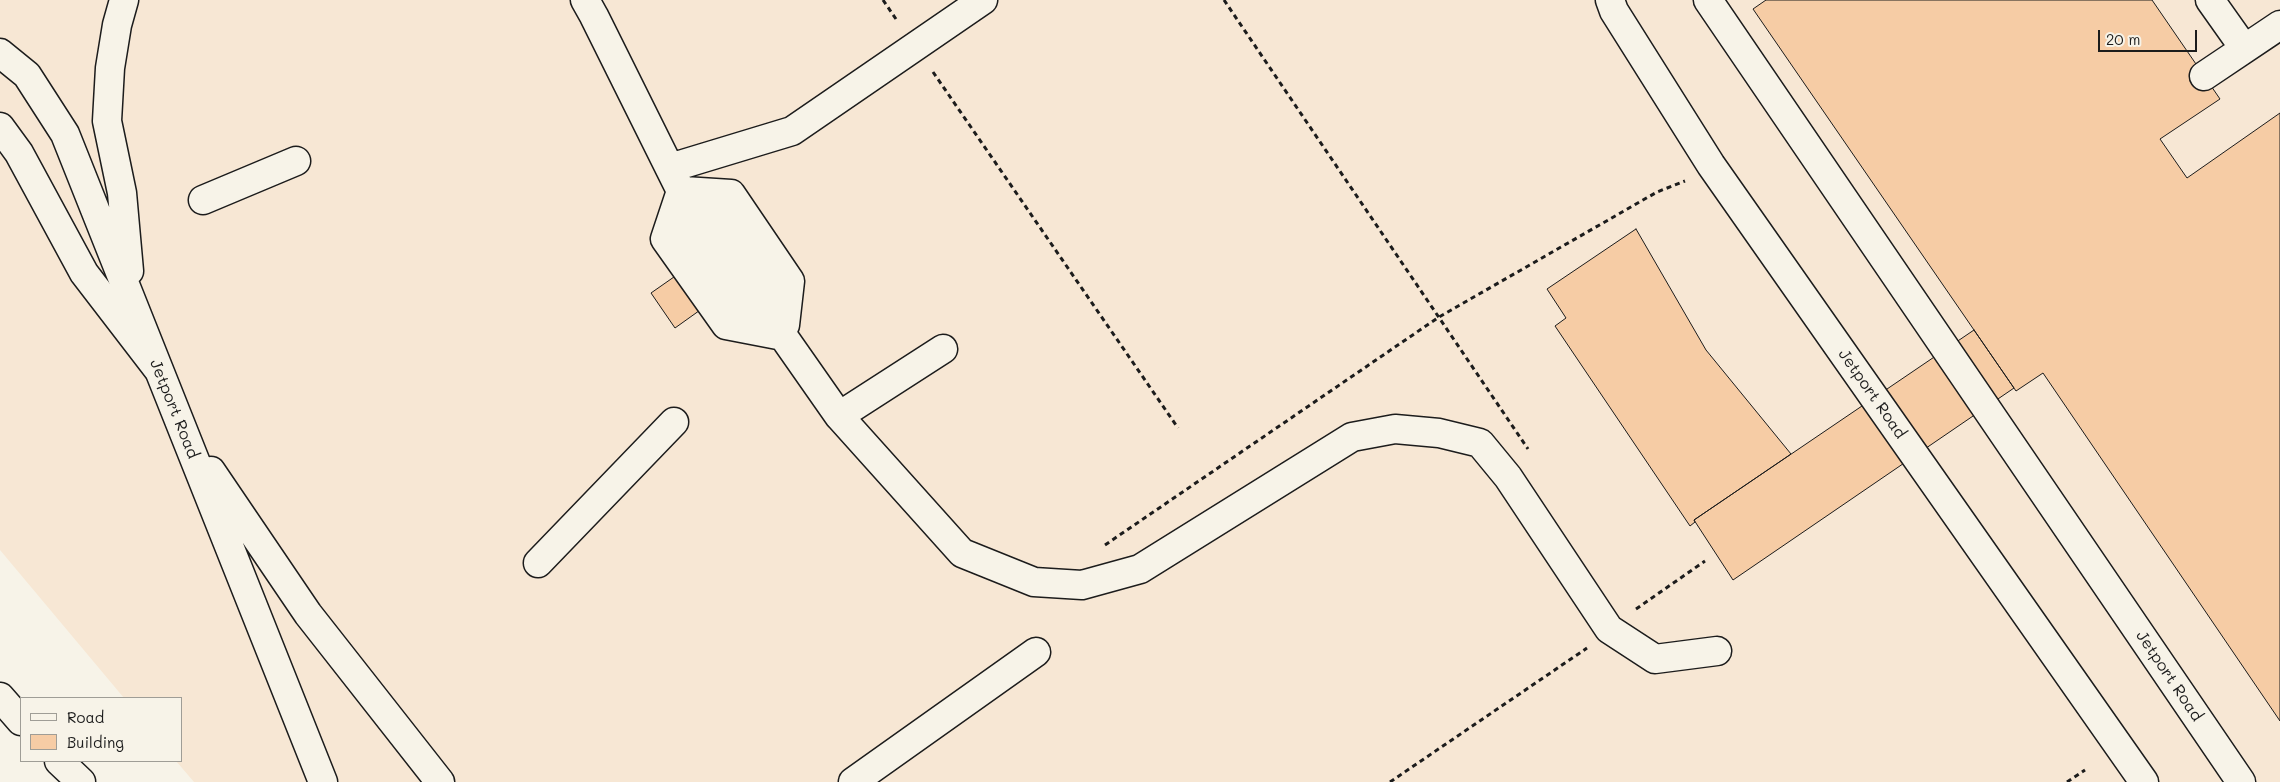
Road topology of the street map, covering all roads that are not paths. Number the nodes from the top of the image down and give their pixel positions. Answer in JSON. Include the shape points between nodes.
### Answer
{"nodes":[{"id":1,"x":124,"y":0,"type":"edge"},
{"id":2,"x":984,"y":0,"type":"edge"},
{"id":3,"x":1610,"y":0,"type":"edge"},
{"id":4,"x":1708,"y":0,"type":"edge"},
{"id":5,"x":2210,"y":0,"type":"edge"},
{"id":6,"x":585,"y":5,"type":"edge"},
{"id":7,"x":2280,"y":25,"type":"edge"},
{"id":8,"x":2244,"y":48,"type":"junction"},
{"id":9,"x":0,"y":53,"type":"edge"},
{"id":10,"x":2204,"y":76,"type":"dead end"},
{"id":11,"x":0,"y":127,"type":"edge"},
{"id":12,"x":296,"y":161,"type":"dead end"},
{"id":13,"x":676,"y":180,"type":"junction"},
{"id":14,"x":203,"y":200,"type":"dead end"},
{"id":15,"x":132,"y":304,"type":"junction"},
{"id":16,"x":783,"y":336,"type":"junction"},
{"id":17,"x":943,"y":349,"type":"dead end"},
{"id":18,"x":157,"y":368,"type":"junction"},
{"id":19,"x":839,"y":416,"type":"junction"},
{"id":20,"x":674,"y":422,"type":"dead end"},
{"id":21,"x":182,"y":428,"type":"junction"},
{"id":22,"x":538,"y":563,"type":"dead end"},
{"id":23,"x":1717,"y":651,"type":"dead end"},
{"id":24,"x":1036,"y":652,"type":"dead end"},
{"id":25,"x":0,"y":697,"type":"edge"},
{"id":26,"x":20,"y":720,"type":"edge"},
{"id":27,"x":60,"y":762,"type":"edge"},
{"id":28,"x":81,"y":782,"type":"edge"},
{"id":29,"x":323,"y":782,"type":"edge"},
{"id":30,"x":440,"y":782,"type":"edge"},
{"id":31,"x":853,"y":782,"type":"edge"},
{"id":32,"x":2144,"y":782,"type":"edge"},
{"id":33,"x":2241,"y":782,"type":"edge"}],
"edges":[{"from":1,"to":15,"type":"street","via":[[110,68],[107,121],[122,193]]},
{"from":2,"to":13,"type":"street","via":[[792,131]]},
{"from":3,"to":32,"type":"street","name":"Jetport Road","via":[[1711,165]]},
{"from":4,"to":33,"type":"street","name":"Jetport Road"},
{"from":5,"to":8,"type":"street"},
{"from":6,"to":13,"type":"street"},
{"from":7,"to":8,"type":"street"},
{"from":8,"to":10,"type":"street"},
{"from":9,"to":15,"type":"street","name":"Jetport Road","via":[[27,75],[65,134]]},
{"from":11,"to":18,"type":"street","via":[[19,153],[84,273]]},
{"from":12,"to":14,"type":"street"},
{"from":13,"to":16,"type":"street","via":[[710,208],[772,296]]},
{"from":13,"to":16,"type":"street","via":[[665,240],[726,325]]},
{"from":15,"to":18,"type":"street","name":"Jetport Road"},
{"from":16,"to":19,"type":"street"},
{"from":17,"to":19,"type":"street"},
{"from":18,"to":21,"type":"street","name":"Jetport Road"},
{"from":19,"to":23,"type":"street","via":[[962,553],[1034,582],[1082,585],[1140,569],[1352,437],[1395,429],[1439,433],[1480,443],[1508,477],[1612,631],[1655,659]]},
{"from":20,"to":22,"type":"street"},
{"from":21,"to":29,"type":"street","name":"Jetport Road"},
{"from":21,"to":30,"type":"street","via":[[308,614]]},
{"from":24,"to":31,"type":"street"},
{"from":25,"to":26,"type":"street"},
{"from":27,"to":28,"type":"street"}]}
